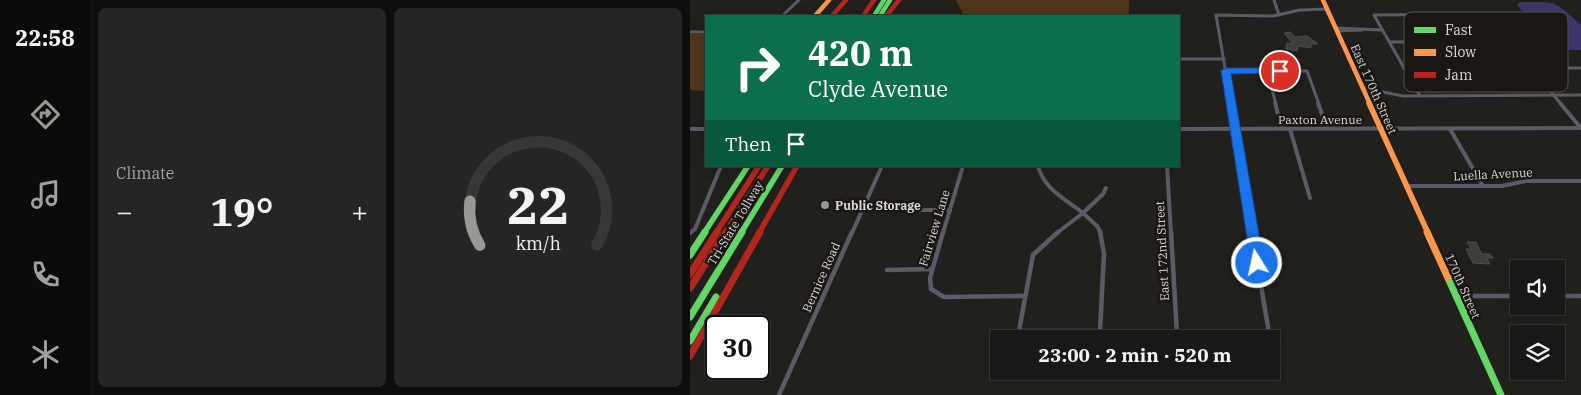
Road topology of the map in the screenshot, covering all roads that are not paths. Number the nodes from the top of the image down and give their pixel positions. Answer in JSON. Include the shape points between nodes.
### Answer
{"nodes":[{"id":1,"x":799,"y":0,"type":"edge"},
{"id":2,"x":829,"y":0,"type":"edge"},
{"id":3,"x":848,"y":0,"type":"edge"},
{"id":4,"x":874,"y":0,"type":"edge"},
{"id":5,"x":884,"y":0,"type":"edge"},
{"id":6,"x":890,"y":0,"type":"edge"},
{"id":7,"x":899,"y":0,"type":"edge"},
{"id":8,"x":1274,"y":0,"type":"edge"},
{"id":9,"x":1323,"y":0,"type":"edge"},
{"id":10,"x":1327,"y":9,"type":"junction"},
{"id":11,"x":783,"y":15,"type":"edge"},
{"id":12,"x":816,"y":15,"type":"edge"},
{"id":13,"x":835,"y":15,"type":"edge"},
{"id":14,"x":864,"y":15,"type":"edge"},
{"id":15,"x":875,"y":15,"type":"edge"},
{"id":16,"x":881,"y":15,"type":"edge"},
{"id":17,"x":887,"y":15,"type":"edge"},
{"id":18,"x":1279,"y":15,"type":"junction"},
{"id":19,"x":1374,"y":15,"type":"joint"},
{"id":20,"x":1404,"y":15,"type":"edge"},
{"id":21,"x":1336,"y":29,"type":"junction"},
{"id":22,"x":1382,"y":30,"type":"junction"},
{"id":23,"x":690,"y":32,"type":"edge"},
{"id":24,"x":705,"y":32,"type":"edge"},
{"id":25,"x":1389,"y":42,"type":"junction"},
{"id":26,"x":1404,"y":42,"type":"edge"},
{"id":27,"x":1224,"y":58,"type":"junction"},
{"id":28,"x":1180,"y":59,"type":"edge"},
{"id":29,"x":1404,"y":68,"type":"edge"},
{"id":30,"x":1568,"y":68,"type":"edge"},
{"id":31,"x":1581,"y":68,"type":"edge"},
{"id":32,"x":1226,"y":71,"type":"junction"},
{"id":33,"x":1267,"y":71,"type":"junction"},
{"id":34,"x":1363,"y":88,"type":"junction"},
{"id":35,"x":1418,"y":92,"type":"edge"},
{"id":36,"x":1552,"y":92,"type":"edge"},
{"id":37,"x":1554,"y":95,"type":"junction"},
{"id":38,"x":1581,"y":95,"type":"edge"},
{"id":39,"x":1420,"y":96,"type":"junction"},
{"id":40,"x":1327,"y":128,"type":"junction"},
{"id":41,"x":1380,"y":128,"type":"junction"},
{"id":42,"x":1581,"y":128,"type":"edge"},
{"id":43,"x":690,"y":129,"type":"edge"},
{"id":44,"x":705,"y":129,"type":"edge"},
{"id":45,"x":1180,"y":129,"type":"edge"},
{"id":46,"x":1236,"y":129,"type":"junction"},
{"id":47,"x":1282,"y":129,"type":"junction"},
{"id":48,"x":1290,"y":129,"type":"junction"},
{"id":49,"x":1450,"y":129,"type":"junction"},
{"id":50,"x":721,"y":167,"type":"edge"},
{"id":51,"x":747,"y":167,"type":"edge"},
{"id":52,"x":758,"y":167,"type":"edge"},
{"id":53,"x":767,"y":167,"type":"edge"},
{"id":54,"x":781,"y":167,"type":"edge"},
{"id":55,"x":797,"y":167,"type":"edge"},
{"id":56,"x":882,"y":167,"type":"edge"},
{"id":57,"x":963,"y":167,"type":"edge"},
{"id":58,"x":1038,"y":167,"type":"edge"},
{"id":59,"x":1167,"y":167,"type":"edge"},
{"id":60,"x":1581,"y":181,"type":"edge"},
{"id":61,"x":1406,"y":186,"type":"junction"},
{"id":62,"x":1483,"y":186,"type":"junction"},
{"id":63,"x":1106,"y":188,"type":"dead end"},
{"id":64,"x":1310,"y":198,"type":"dead end"},
{"id":65,"x":908,"y":210,"type":"dead end"},
{"id":66,"x":950,"y":210,"type":"junction"},
{"id":67,"x":1082,"y":213,"type":"junction"},
{"id":68,"x":764,"y":224,"type":"junction"},
{"id":69,"x":690,"y":233,"type":"edge"},
{"id":70,"x":690,"y":255,"type":"edge"},
{"id":71,"x":887,"y":270,"type":"dead end"},
{"id":72,"x":932,"y":270,"type":"junction"},
{"id":73,"x":690,"y":274,"type":"edge"},
{"id":74,"x":690,"y":288,"type":"edge"},
{"id":75,"x":1025,"y":296,"type":"junction"},
{"id":76,"x":1456,"y":296,"type":"junction"},
{"id":77,"x":1510,"y":296,"type":"edge"},
{"id":78,"x":1565,"y":296,"type":"edge"},
{"id":79,"x":1581,"y":296,"type":"edge"},
{"id":80,"x":690,"y":316,"type":"edge"},
{"id":81,"x":690,"y":341,"type":"edge"},
{"id":82,"x":690,"y":356,"type":"edge"},
{"id":83,"x":779,"y":395,"type":"edge"},
{"id":84,"x":1501,"y":395,"type":"edge"}],
"edges":[{"from":1,"to":11,"type":"street"},
{"from":2,"to":12,"type":"main road"},
{"from":3,"to":13,"type":"main road"},
{"from":4,"to":14,"type":"main road"},
{"from":5,"to":15,"type":"main road"},
{"from":6,"to":16,"type":"main road"},
{"from":7,"to":17,"type":"main road"},
{"from":8,"to":18,"type":"street"},
{"from":9,"to":10,"type":"main road","name":"East 170th Street"},
{"from":10,"to":18,"type":"street"},
{"from":10,"to":21,"type":"main road","name":"East 170th Street"},
{"from":18,"to":27,"type":"street","via":[[1216,16]]},
{"from":19,"to":20,"type":"street"},
{"from":19,"to":22,"type":"street"},
{"from":21,"to":22,"type":"street"},
{"from":21,"to":34,"type":"main road","name":"East 170th Street"},
{"from":22,"to":25,"type":"street"},
{"from":23,"to":24,"type":"street"},
{"from":25,"to":26,"type":"street"},
{"from":25,"to":29,"type":"street"},
{"from":27,"to":28,"type":"street"},
{"from":27,"to":32,"type":"street"},
{"from":30,"to":31,"type":"street"},
{"from":32,"to":33,"type":"street"},
{"from":32,"to":46,"type":"street"},
{"from":33,"to":40,"type":"street","via":[[1307,71]]},
{"from":33,"to":47,"type":"street"},
{"from":34,"to":39,"type":"street"},
{"from":34,"to":41,"type":"main road","name":"East 170th Street"},
{"from":35,"to":39,"type":"street"},
{"from":36,"to":37,"type":"street"},
{"from":37,"to":38,"type":"street"},
{"from":37,"to":39,"type":"street"},
{"from":37,"to":42,"type":"street"},
{"from":40,"to":41,"type":"street","name":"Paxton Avenue"},
{"from":40,"to":48,"type":"street","name":"Paxton Avenue"},
{"from":41,"to":49,"type":"street","name":"Paxton Avenue"},
{"from":41,"to":61,"type":"main road","name":"East 170th Street"},
{"from":42,"to":49,"type":"street","name":"Paxton Avenue"},
{"from":43,"to":44,"type":"street"},
{"from":45,"to":46,"type":"street","name":"Paxton Avenue"},
{"from":46,"to":47,"type":"street","name":"Paxton Avenue"},
{"from":46,"to":59,"type":"street","name":"East 172nd Street","via":[[1269,333],[1177,334]]},
{"from":47,"to":48,"type":"street","name":"Paxton Avenue"},
{"from":48,"to":64,"type":"street"},
{"from":49,"to":62,"type":"street"},
{"from":50,"to":69,"type":"street","via":[[695,230]]},
{"from":51,"to":70,"type":"main road"},
{"from":52,"to":73,"type":"main road"},
{"from":53,"to":74,"type":"main road","name":"Tri-State Tollway"},
{"from":54,"to":80,"type":"main road","name":"Tri-State Tollway"},
{"from":55,"to":68,"type":"main road"},
{"from":56,"to":83,"type":"street","name":"Bernice Road"},
{"from":57,"to":66,"type":"street","name":"Fairview Lane"},
{"from":58,"to":67,"type":"street","via":[[1044,181]]},
{"from":60,"to":62,"type":"street","name":"Luella Avenue"},
{"from":61,"to":62,"type":"street","name":"Luella Avenue"},
{"from":61,"to":76,"type":"main road","name":"170th Street"},
{"from":63,"to":67,"type":"street","via":[[1104,196]]},
{"from":65,"to":66,"type":"street"},
{"from":66,"to":72,"type":"street","name":"Fairview Lane"},
{"from":67,"to":75,"type":"street","via":[[1036,251],[1031,260]]},
{"from":67,"to":75,"type":"street","via":[[1099,228],[1104,243],[1100,331],[1019,331]]},
{"from":68,"to":81,"type":"main road"},
{"from":68,"to":82,"type":"main road"},
{"from":71,"to":72,"type":"street"},
{"from":72,"to":75,"type":"street","name":"Fairview Lane","via":[[930,284],[939,296]]},
{"from":76,"to":77,"type":"street"},
{"from":76,"to":84,"type":"main road","name":"170th Street"},
{"from":78,"to":79,"type":"street"}]}
